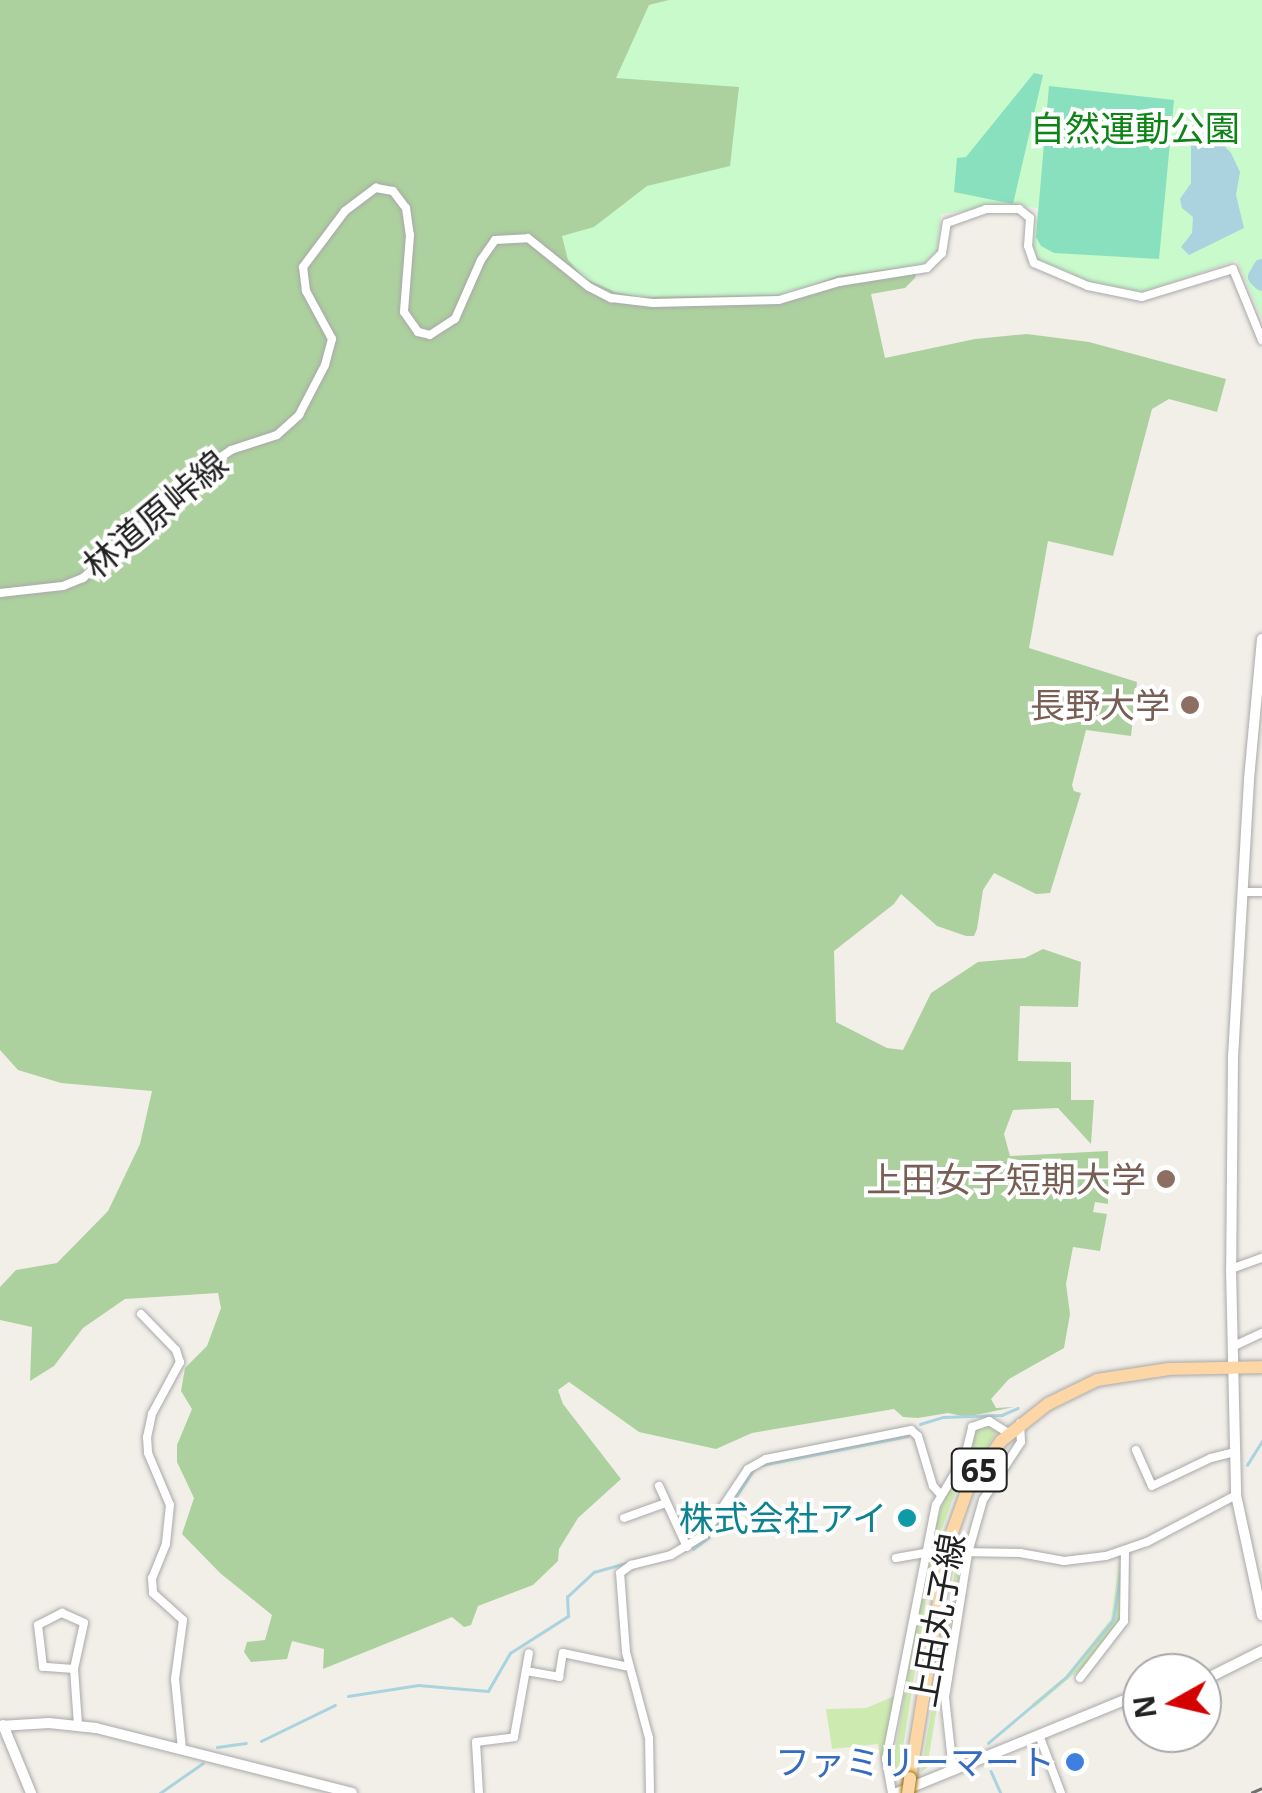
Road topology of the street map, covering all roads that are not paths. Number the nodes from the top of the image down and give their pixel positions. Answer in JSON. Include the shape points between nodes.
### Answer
{"nodes":[{"id":1,"x":1257,"y":321,"type":"edge"},
{"id":2,"x":1262,"y":340,"type":"edge"},
{"id":3,"x":0,"y":593,"type":"edge"},
{"id":4,"x":1262,"y":639,"type":"edge"},
{"id":5,"x":1242,"y":892,"type":"junction"},
{"id":6,"x":1262,"y":892,"type":"edge"},
{"id":7,"x":1262,"y":1258,"type":"edge"},
{"id":8,"x":1231,"y":1269,"type":"junction"},
{"id":9,"x":141,"y":1314,"type":"dead end"},
{"id":10,"x":1262,"y":1333,"type":"edge"},
{"id":11,"x":1234,"y":1346,"type":"junction"},
{"id":12,"x":1234,"y":1366,"type":"junction"},
{"id":13,"x":1262,"y":1366,"type":"edge"},
{"id":14,"x":1020,"y":1423,"type":"junction"},
{"id":15,"x":1008,"y":1433,"type":"junction"},
{"id":16,"x":1136,"y":1450,"type":"dead end"},
{"id":17,"x":1236,"y":1452,"type":"junction"},
{"id":18,"x":659,"y":1486,"type":"dead end"},
{"id":19,"x":940,"y":1494,"type":"junction"},
{"id":20,"x":1236,"y":1495,"type":"junction"},
{"id":21,"x":666,"y":1502,"type":"junction"},
{"id":22,"x":624,"y":1518,"type":"dead end"},
{"id":23,"x":687,"y":1547,"type":"junction"},
{"id":24,"x":1125,"y":1551,"type":"junction"},
{"id":25,"x":928,"y":1552,"type":"junction"},
{"id":26,"x":963,"y":1553,"type":"junction"},
{"id":27,"x":896,"y":1558,"type":"dead end"},
{"id":28,"x":1262,"y":1615,"type":"edge"},
{"id":29,"x":1262,"y":1651,"type":"edge"},
{"id":30,"x":528,"y":1652,"type":"dead end"},
{"id":31,"x":629,"y":1667,"type":"junction"},
{"id":32,"x":74,"y":1668,"type":"junction"},
{"id":33,"x":1222,"y":1671,"type":"edge"},
{"id":34,"x":526,"y":1672,"type":"junction"},
{"id":35,"x":1080,"y":1678,"type":"dead end"},
{"id":36,"x":1122,"y":1702,"type":"edge"},
{"id":37,"x":78,"y":1725,"type":"junction"},
{"id":38,"x":2,"y":1726,"type":"edge"},
{"id":39,"x":1040,"y":1735,"type":"junction"},
{"id":40,"x":182,"y":1749,"type":"junction"},
{"id":41,"x":954,"y":1771,"type":"junction"},
{"id":42,"x":919,"y":1785,"type":"edge"},
{"id":43,"x":31,"y":1793,"type":"edge"},
{"id":44,"x":352,"y":1793,"type":"edge"},
{"id":45,"x":479,"y":1793,"type":"edge"},
{"id":46,"x":650,"y":1793,"type":"edge"},
{"id":47,"x":895,"y":1793,"type":"edge"},
{"id":48,"x":908,"y":1793,"type":"edge"},
{"id":49,"x":1061,"y":1793,"type":"edge"}],
"edges":[{"from":1,"to":2,"type":"street"},
{"from":1,"to":3,"type":"street","name":"林道原峠線","via":[[1233,269],[1134,296],[1034,263],[1030,218],[1019,209],[947,222],[942,253],[927,268],[779,300],[622,300],[589,287],[528,238],[495,240],[456,319],[430,336],[418,332],[404,312],[406,208],[393,191],[376,188],[345,211],[303,267],[306,291],[332,339],[299,415],[278,434],[212,463],[83,578]]},
{"from":4,"to":5,"type":"street"},
{"from":5,"to":6,"type":"street"},
{"from":5,"to":8,"type":"street"},
{"from":7,"to":8,"type":"street"},
{"from":8,"to":11,"type":"street"},
{"from":9,"to":40,"type":"street","via":[[180,1362],[147,1437],[170,1505],[153,1593],[183,1620],[175,1679]]},
{"from":10,"to":11,"type":"street"},
{"from":11,"to":12,"type":"street"},
{"from":12,"to":13,"type":"main road","name":"上田丸子線","number":"65"},
{"from":12,"to":14,"type":"main road","name":"上田丸子線","number":"65","via":[[1105,1378]]},
{"from":12,"to":17,"type":"street"},
{"from":14,"to":15,"type":"main road","name":"上田丸子線","number":"65"},
{"from":14,"to":26,"type":"street","via":[[1021,1442],[984,1500]]},
{"from":15,"to":19,"type":"street","via":[[989,1421],[972,1427],[965,1456]]},
{"from":15,"to":42,"type":"main road","name":"上田丸子線","number":"65","via":[[975,1476],[952,1529]]},
{"from":16,"to":17,"type":"street","via":[[1152,1486]]},
{"from":17,"to":20,"type":"street"},
{"from":18,"to":21,"type":"street"},
{"from":19,"to":23,"type":"street","via":[[916,1433],[890,1434],[754,1464],[714,1523]]},
{"from":19,"to":25,"type":"street"},
{"from":20,"to":24,"type":"street"},
{"from":20,"to":28,"type":"street"},
{"from":21,"to":22,"type":"street"},
{"from":21,"to":23,"type":"street"},
{"from":23,"to":31,"type":"street","via":[[620,1573]]},
{"from":24,"to":26,"type":"street","via":[[1064,1561]]},
{"from":24,"to":35,"type":"street","via":[[1124,1621]]},
{"from":25,"to":27,"type":"street"},
{"from":25,"to":47,"type":"street","via":[[886,1759]]},
{"from":26,"to":41,"type":"street","via":[[944,1697]]},
{"from":29,"to":33,"type":"street"},
{"from":30,"to":34,"type":"street"},
{"from":31,"to":34,"type":"street","via":[[563,1654],[559,1677]]},
{"from":31,"to":46,"type":"street","via":[[649,1738]]},
{"from":32,"to":32,"type":"street","via":[[84,1623],[62,1613],[38,1625],[43,1667]]},
{"from":32,"to":37,"type":"street"},
{"from":34,"to":45,"type":"street","via":[[514,1738],[476,1742]]},
{"from":36,"to":39,"type":"street"},
{"from":37,"to":38,"type":"street"},
{"from":37,"to":40,"type":"street"},
{"from":38,"to":43,"type":"street"},
{"from":39,"to":41,"type":"street"},
{"from":39,"to":49,"type":"street"},
{"from":40,"to":44,"type":"street"},
{"from":41,"to":42,"type":"street"},
{"from":42,"to":47,"type":"street"},
{"from":42,"to":48,"type":"main road","name":"上田丸子線","number":"65","bridge":true}]}
